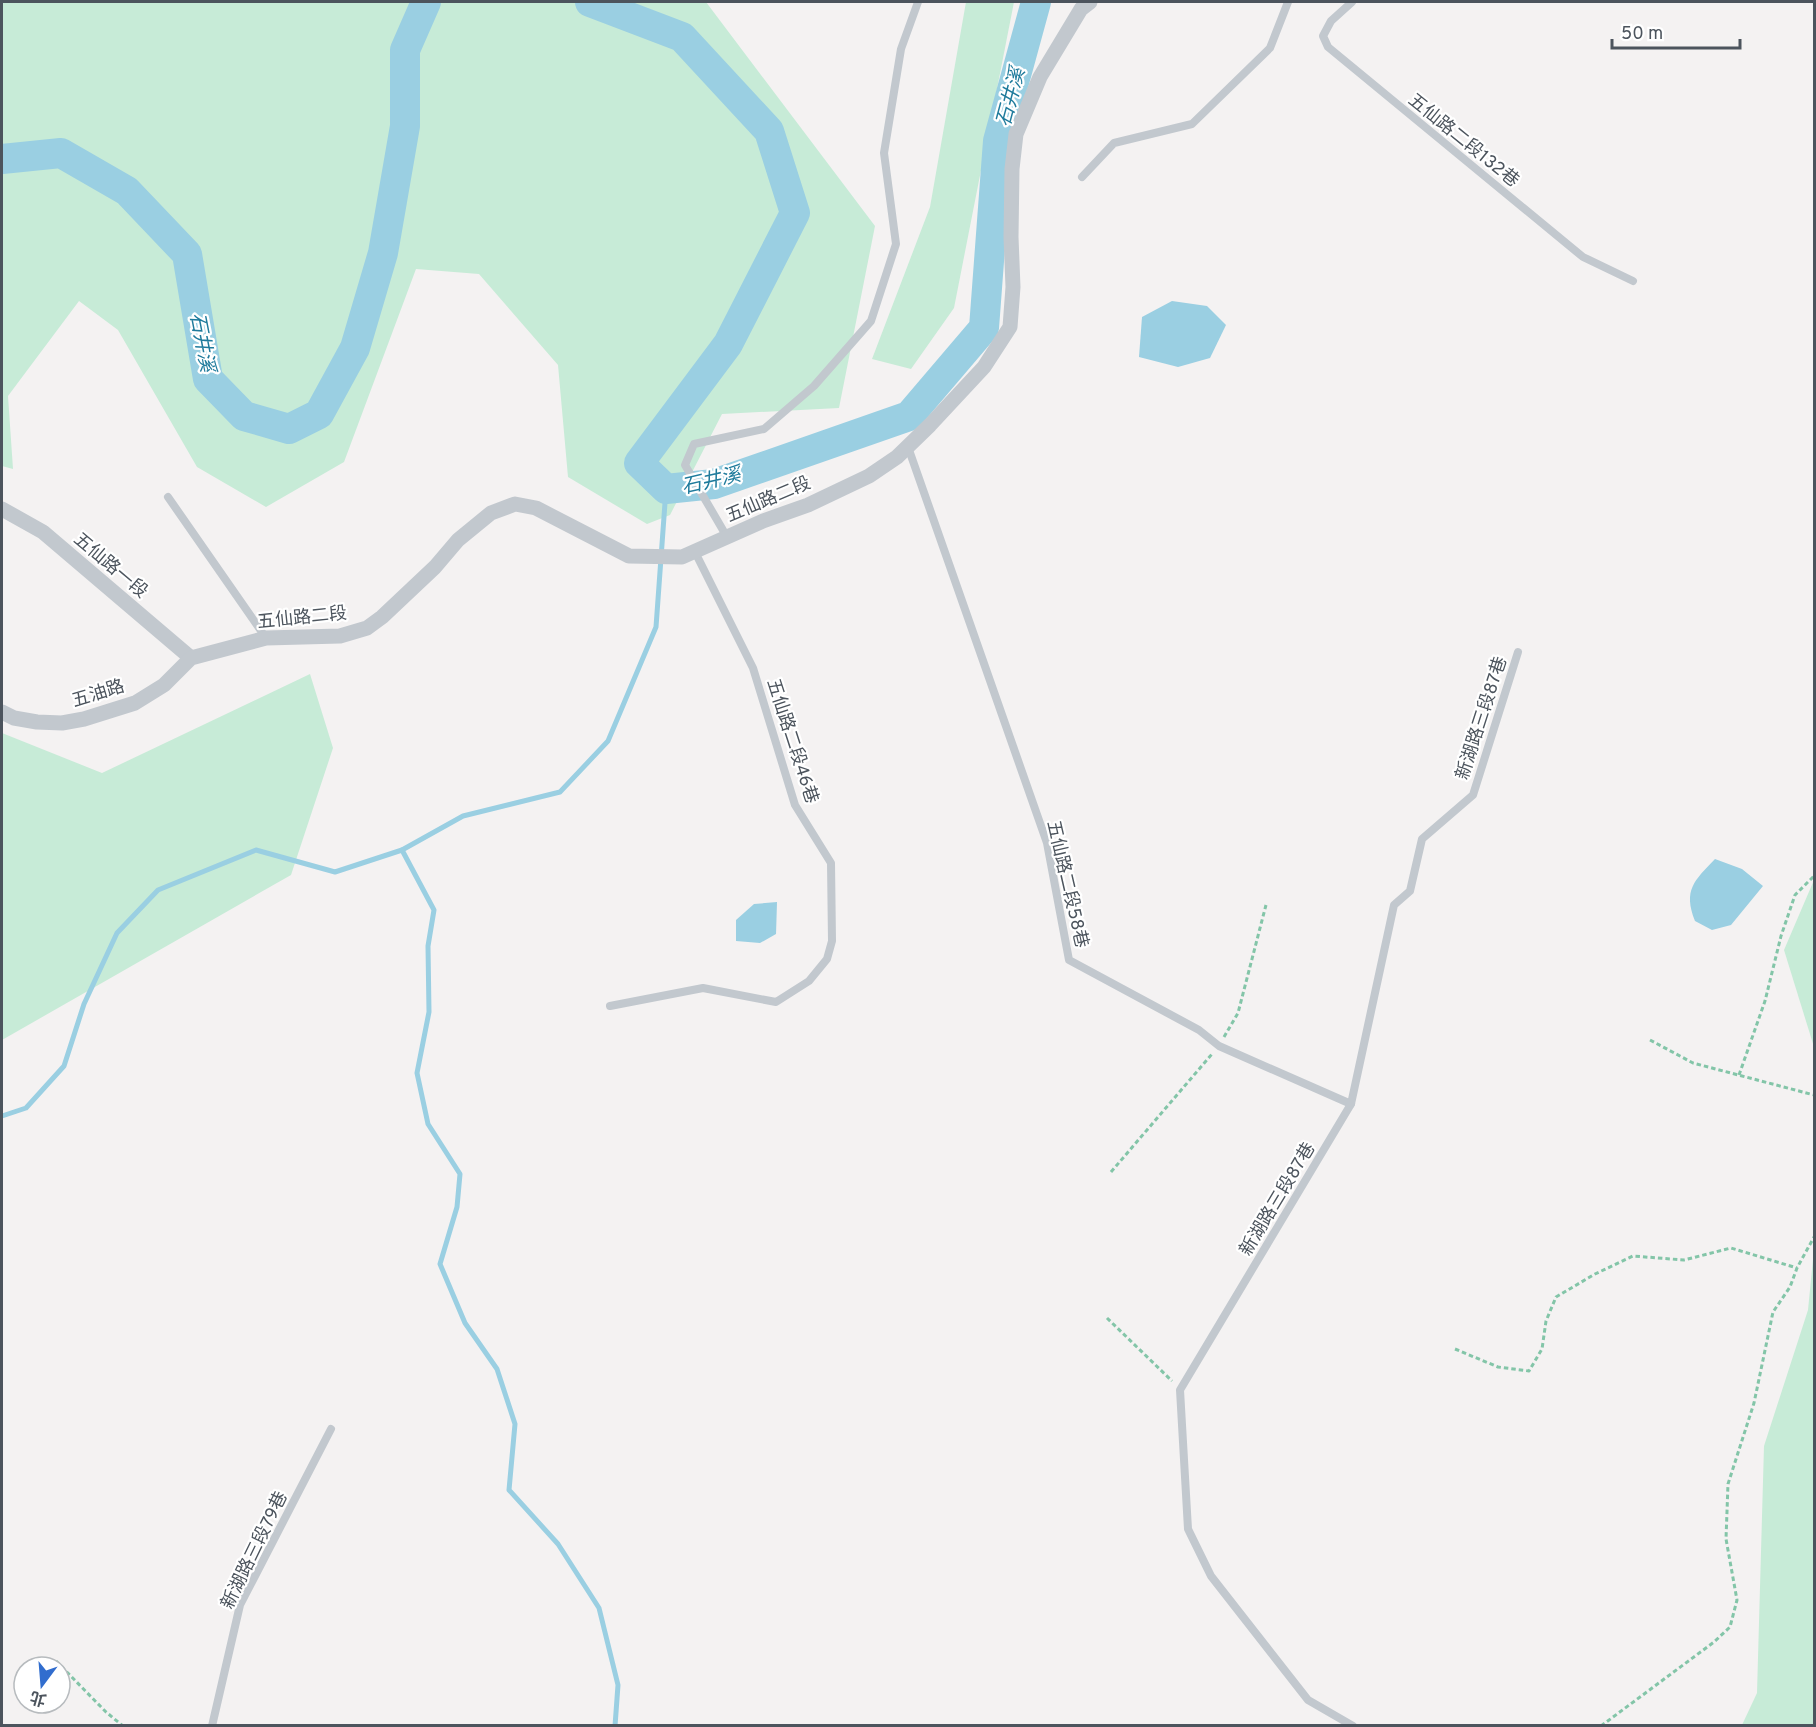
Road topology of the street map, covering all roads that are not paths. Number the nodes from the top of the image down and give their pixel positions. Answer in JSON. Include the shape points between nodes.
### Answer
{"nodes":[{"id":1,"x":918,"y":2,"type":"edge"},
{"id":2,"x":1090,"y":2,"type":"edge"},
{"id":3,"x":1288,"y":2,"type":"edge"},
{"id":4,"x":1352,"y":2,"type":"edge"},
{"id":5,"x":1082,"y":177,"type":"dead end"},
{"id":6,"x":1633,"y":281,"type":"dead end"},
{"id":7,"x":908,"y":447,"type":"junction"},
{"id":8,"x":168,"y":497,"type":"dead end"},
{"id":9,"x":2,"y":509,"type":"edge"},
{"id":10,"x":726,"y":537,"type":"junction"},
{"id":11,"x":688,"y":554,"type":"junction"},
{"id":12,"x":266,"y":638,"type":"junction"},
{"id":13,"x":1518,"y":652,"type":"dead end"},
{"id":14,"x":191,"y":658,"type":"junction"},
{"id":15,"x":2,"y":712,"type":"edge"},
{"id":16,"x":610,"y":1006,"type":"dead end"},
{"id":17,"x":1351,"y":1104,"type":"junction"},
{"id":18,"x":331,"y":1429,"type":"dead end"},
{"id":19,"x":212,"y":1725,"type":"edge"},
{"id":20,"x":1353,"y":1725,"type":"edge"}],
"edges":[{"from":1,"to":10,"type":"lane","via":[[901,49],[884,153],[896,244],[871,321],[814,386],[764,429],[694,444],[685,465]]},
{"from":2,"to":7,"type":"street","name":"五仙路二段","via":[[1040,77],[1016,134],[1010,327],[984,367]]},
{"from":3,"to":5,"type":"lane","via":[[1270,48],[1192,124],[1114,143]]},
{"from":4,"to":6,"type":"lane","name":"五仙路二段132巷","via":[[1331,21],[1323,36],[1328,47],[1583,257]]},
{"from":7,"to":10,"type":"street","name":"五仙路二段","via":[[869,476]]},
{"from":7,"to":17,"type":"lane","name":"五仙路二段58巷","via":[[1047,843],[1069,960],[1198,1030],[1219,1046]]},
{"from":8,"to":12,"type":"lane"},
{"from":9,"to":14,"type":"street","name":"五仙路一段","via":[[43,532]]},
{"from":10,"to":11,"type":"street","name":"五仙路二段"},
{"from":11,"to":12,"type":"street","name":"五仙路二段","via":[[629,556],[536,508],[515,504],[491,513],[466,533],[382,618],[367,628],[340,636]]},
{"from":11,"to":16,"type":"lane","name":"五仙路二段46巷","via":[[753,668],[795,805],[831,863],[832,940],[827,959],[809,981],[776,1002],[703,988]]},
{"from":12,"to":14,"type":"street","name":"五仙路二段"},
{"from":13,"to":17,"type":"lane","name":"新湖路三段87巷","via":[[1473,795],[1422,839],[1410,891],[1394,905]]},
{"from":14,"to":15,"type":"street","name":"五油路","via":[[164,685],[135,703],[105,714],[62,723],[14,718]]},
{"from":17,"to":20,"type":"lane","name":"新湖路三段87巷","via":[[1180,1390],[1188,1529],[1211,1576],[1308,1700]]},
{"from":18,"to":19,"type":"lane","name":"新湖路三段79巷","via":[[240,1605]]}]}
